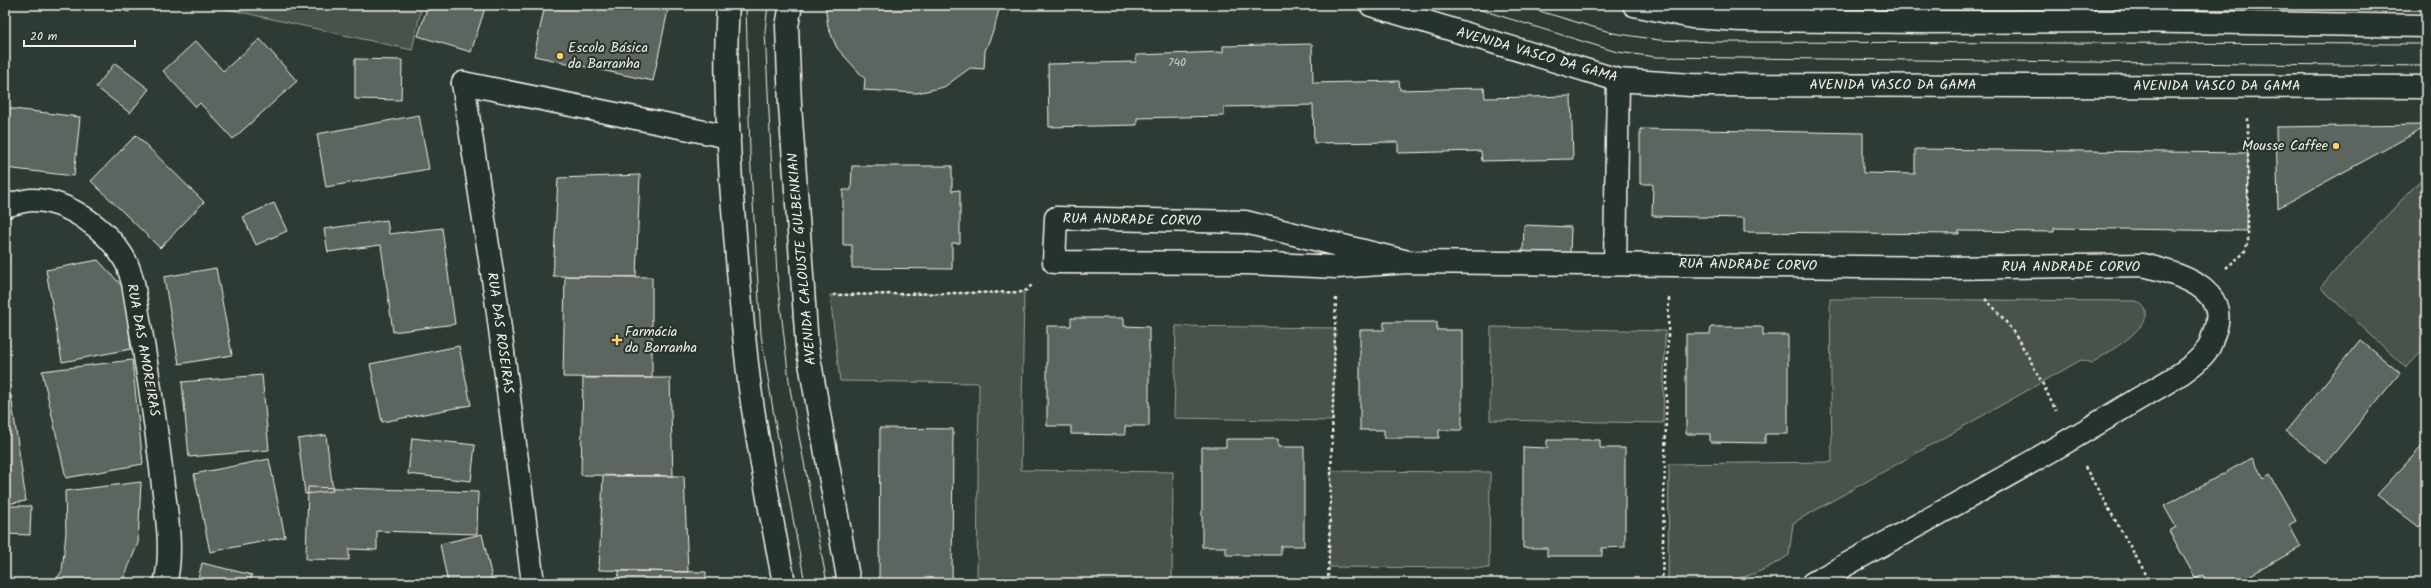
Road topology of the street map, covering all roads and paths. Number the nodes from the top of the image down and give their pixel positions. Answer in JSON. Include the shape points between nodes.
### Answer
{"nodes":[{"id":1,"x":728,"y":5,"type":"edge"},
{"id":2,"x":791,"y":5,"type":"edge"},
{"id":3,"x":1371,"y":5,"type":"edge"},
{"id":4,"x":1634,"y":5,"type":"edge"},
{"id":5,"x":2426,"y":26,"type":"edge"},
{"id":6,"x":1618,"y":80,"type":"junction"},
{"id":7,"x":2248,"y":86,"type":"junction"},
{"id":8,"x":2426,"y":87,"type":"edge"},
{"id":9,"x":729,"y":137,"type":"junction"},
{"id":10,"x":5,"y":206,"type":"edge"},
{"id":11,"x":1054,"y":262,"type":"junction"},
{"id":12,"x":1408,"y":262,"type":"junction"},
{"id":13,"x":1615,"y":264,"type":"junction"},
{"id":14,"x":1670,"y":265,"type":"junction"},
{"id":15,"x":1338,"y":267,"type":"junction"},
{"id":16,"x":1948,"y":268,"type":"junction"},
{"id":17,"x":2195,"y":283,"type":"junction"},
{"id":18,"x":803,"y":296,"type":"junction"},
{"id":19,"x":2070,"y":440,"type":"junction"},
{"id":20,"x":165,"y":583,"type":"edge"},
{"id":21,"x":533,"y":583,"type":"edge"},
{"id":22,"x":784,"y":583,"type":"edge"},
{"id":23,"x":849,"y":583,"type":"edge"},
{"id":24,"x":1328,"y":583,"type":"edge"},
{"id":25,"x":1662,"y":583,"type":"edge"},
{"id":26,"x":1813,"y":583,"type":"edge"},
{"id":27,"x":2151,"y":583,"type":"edge"}],
"edges":[{"from":1,"to":9,"type":"street","via":[[726,62]]},
{"from":2,"to":18,"type":"street","name":"AVENIDA CALOUSTE GULBENKIAN","via":[[788,26],[790,105]]},
{"from":3,"to":6,"type":"street","name":"AVENIDA VASCO DA GAMA"},
{"from":4,"to":5,"type":"street","via":[[1692,17],[1741,20],[2123,21]]},
{"from":6,"to":7,"type":"street","name":"AVENIDA VASCO DA GAMA","via":[[1691,84]]},
{"from":6,"to":13,"type":"street"},
{"from":7,"to":8,"type":"street","name":"AVENIDA VASCO DA GAMA"},
{"from":7,"to":17,"type":"path","via":[[2248,242],[2244,253],[2234,263]]},
{"from":9,"to":21,"type":"street","name":"RUA DAS ROSEIRAS","via":[[463,83],[498,314]]},
{"from":9,"to":22,"type":"street","via":[[736,252],[749,382]]},
{"from":10,"to":20,"type":"street","name":"RUA DAS AMOREIRAS","via":[[32,200],[61,206],[87,220],[110,240],[126,263],[133,283],[158,437],[166,511],[168,556]]},
{"from":11,"to":12,"type":"street","name":"RUA ANDRADE CORVO","via":[[1056,218],[1245,222]]},
{"from":11,"to":15,"type":"street","name":"RUA ANDRADE CORVO","via":[[1248,263]]},
{"from":11,"to":18,"type":"path","via":[[1024,292]]},
{"from":12,"to":13,"type":"street","name":"RUA ANDRADE CORVO"},
{"from":12,"to":15,"type":"street","name":"RUA ANDRADE CORVO"},
{"from":13,"to":14,"type":"street","name":"RUA ANDRADE CORVO"},
{"from":14,"to":16,"type":"street","name":"RUA ANDRADE CORVO"},
{"from":14,"to":25,"type":"path"},
{"from":15,"to":24,"type":"path"},
{"from":16,"to":17,"type":"street","name":"RUA ANDRADE CORVO","via":[[2143,266],[2172,272]]},
{"from":16,"to":19,"type":"path","via":[[1987,301],[2006,323],[2042,382]]},
{"from":17,"to":19,"type":"street","name":"RUA ANDRADE CORVO","via":[[2206,292],[2216,306],[2218,324],[2208,350],[2188,368]]},
{"from":18,"to":23,"type":"street","name":"AVENIDA CALOUSTE GULBENKIAN","via":[[807,346]]},
{"from":19,"to":26,"type":"street","name":"RUA ANDRADE CORVO"},
{"from":19,"to":27,"type":"path"}]}
